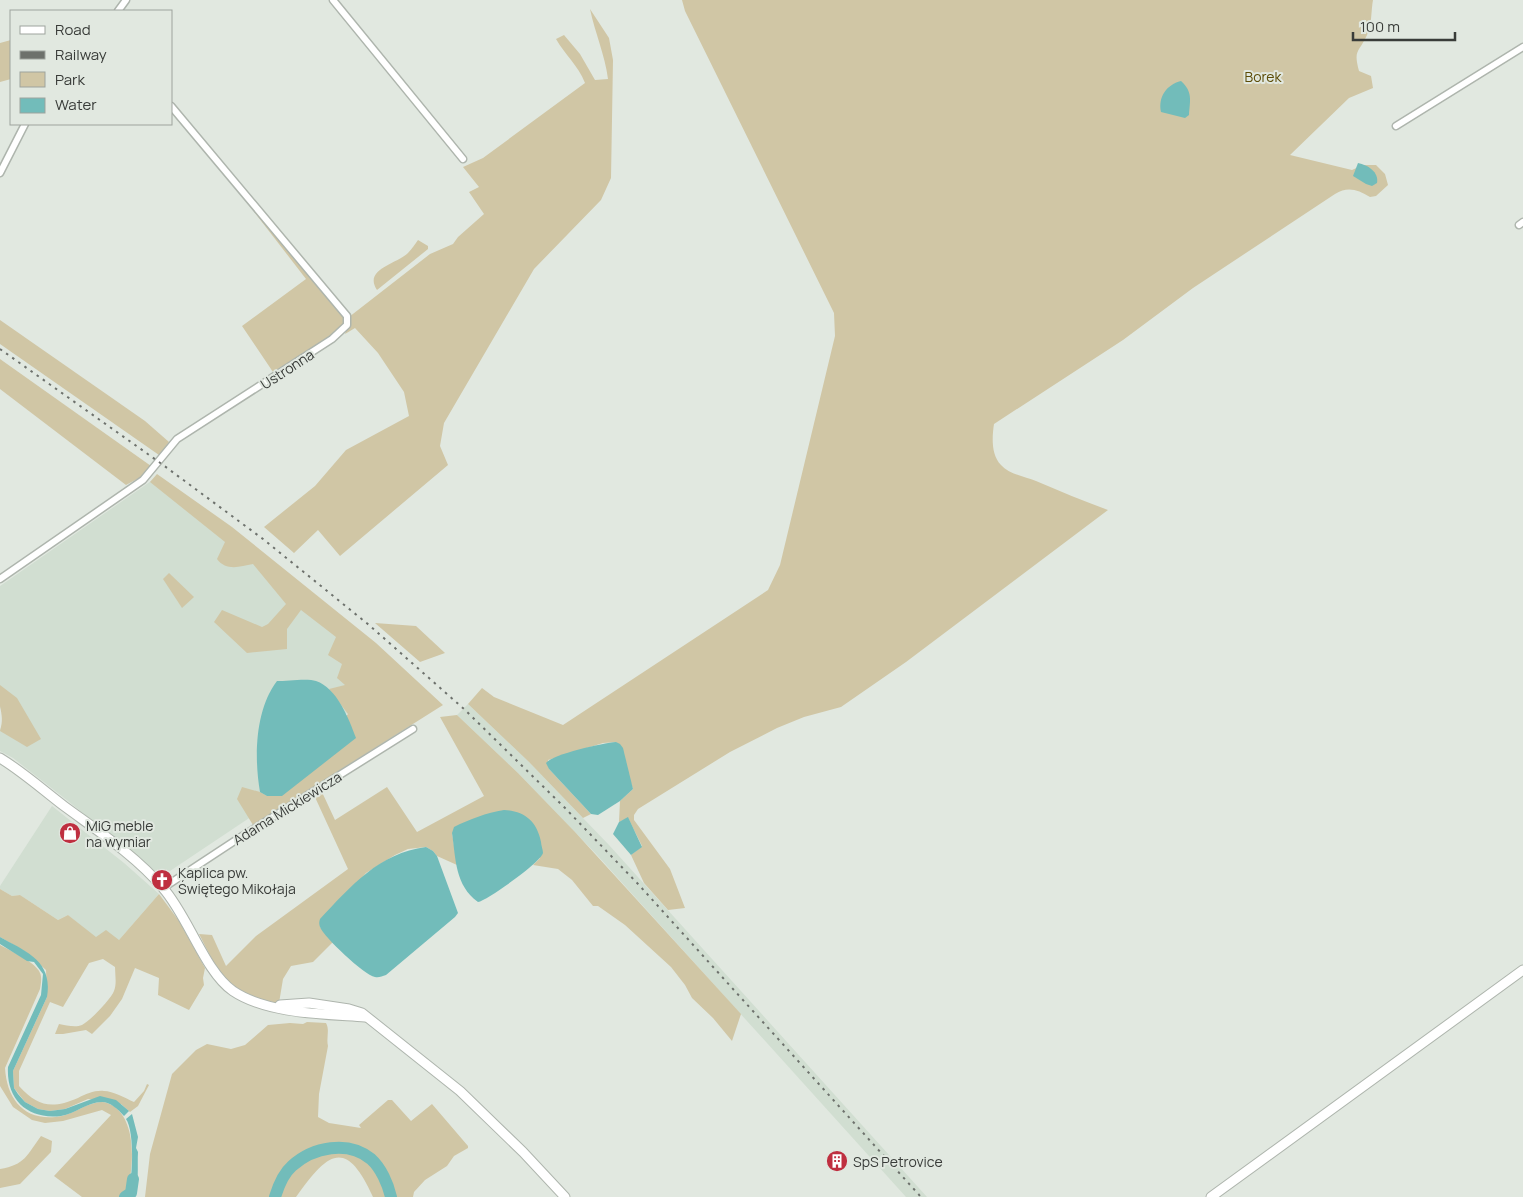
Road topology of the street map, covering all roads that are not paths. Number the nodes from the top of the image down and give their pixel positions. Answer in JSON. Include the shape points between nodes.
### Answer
{"nodes":[{"id":1,"x":332,"y":0,"type":"edge"},
{"id":2,"x":1523,"y":47,"type":"edge"},
{"id":3,"x":172,"y":107,"type":"edge"},
{"id":4,"x":24,"y":125,"type":"edge"},
{"id":5,"x":1396,"y":126,"type":"dead end"},
{"id":6,"x":464,"y":159,"type":"dead end"},
{"id":7,"x":0,"y":173,"type":"edge"},
{"id":8,"x":0,"y":578,"type":"edge"},
{"id":9,"x":413,"y":730,"type":"dead end"},
{"id":10,"x":0,"y":758,"type":"edge"},
{"id":11,"x":163,"y":888,"type":"junction"},
{"id":12,"x":1523,"y":970,"type":"edge"},
{"id":13,"x":564,"y":1197,"type":"edge"},
{"id":14,"x":1211,"y":1197,"type":"edge"}],
"edges":[{"from":1,"to":6,"type":"street"},
{"from":2,"to":5,"type":"street"},
{"from":3,"to":8,"type":"street","name":"Ustronna","via":[[347,316],[347,325],[332,339],[177,440],[143,480]]},
{"from":4,"to":7,"type":"street"},
{"from":9,"to":11,"type":"street","name":"Adama Mickiewicza"},
{"from":10,"to":11,"type":"main road","via":[[104,836]]},
{"from":11,"to":13,"type":"main road","via":[[224,984],[246,998],[275,1006],[309,1003],[362,1013],[460,1091]]},
{"from":12,"to":14,"type":"main road"}]}
